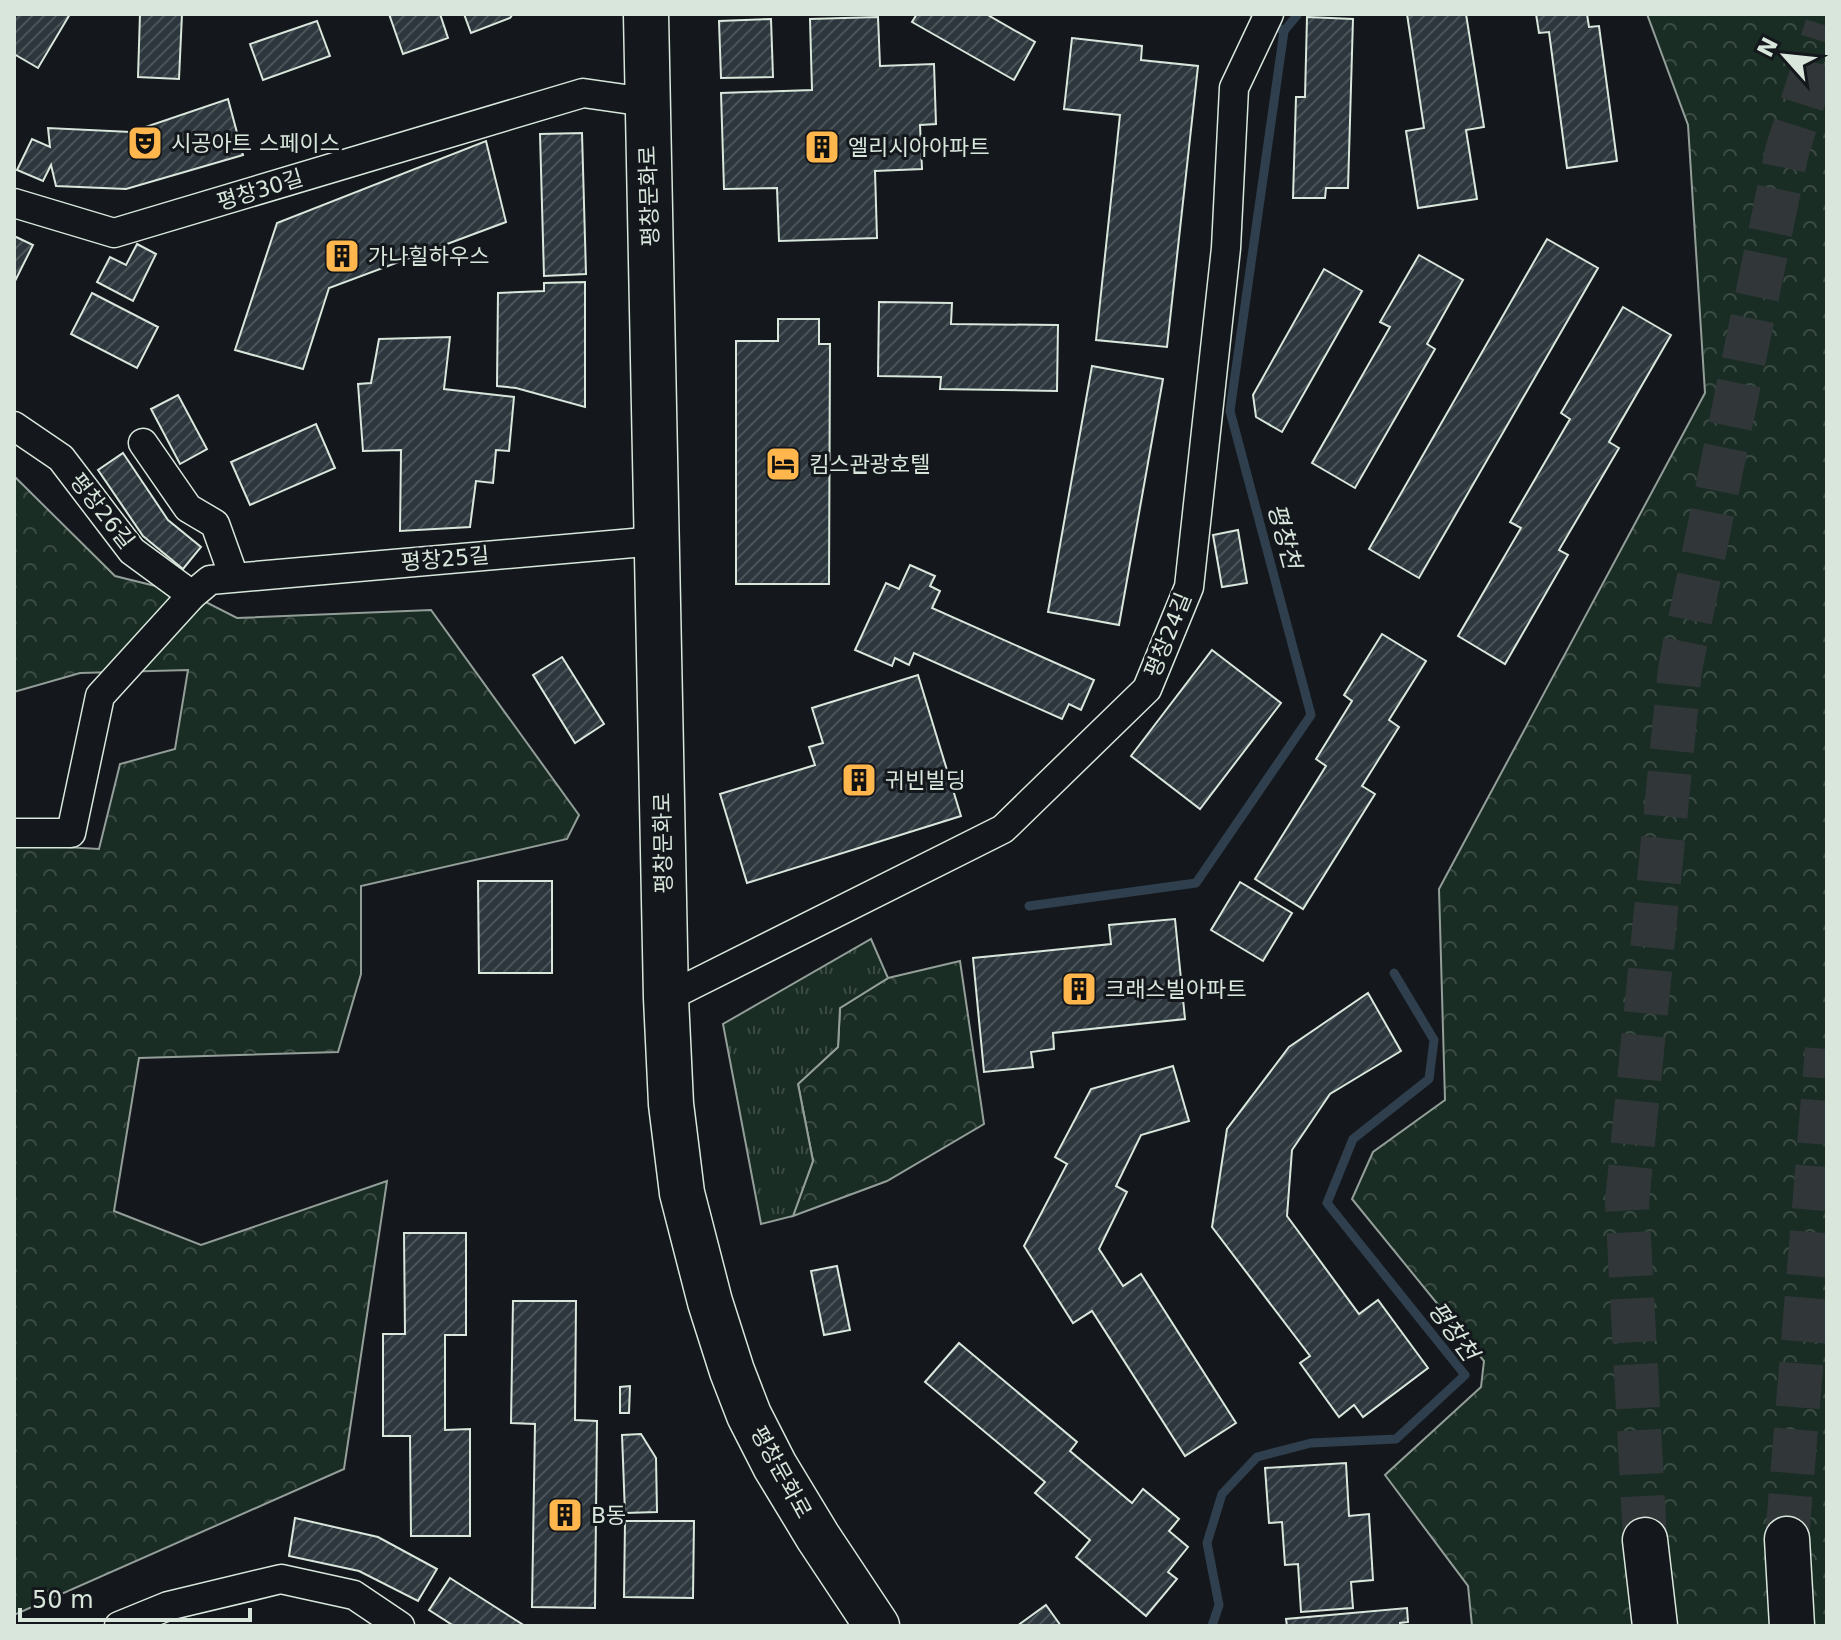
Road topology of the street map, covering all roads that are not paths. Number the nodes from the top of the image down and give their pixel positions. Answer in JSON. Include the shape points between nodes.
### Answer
{"nodes":[{"id":1,"x":646,"y":14,"type":"edge"},
{"id":2,"x":1269,"y":14,"type":"edge"},
{"id":3,"x":646,"y":102,"type":"junction"},
{"id":4,"x":14,"y":203,"type":"edge"},
{"id":5,"x":14,"y":426,"type":"edge"},
{"id":6,"x":143,"y":443,"type":"dead end"},
{"id":7,"x":656,"y":541,"type":"junction"},
{"id":8,"x":234,"y":577,"type":"junction"},
{"id":9,"x":192,"y":595,"type":"junction"},
{"id":10,"x":14,"y":833,"type":"edge"},
{"id":11,"x":666,"y":998,"type":"junction"},
{"id":12,"x":1787,"y":1539,"type":"tunnel mouth"},
{"id":13,"x":1645,"y":1540,"type":"tunnel mouth"},
{"id":14,"x":119,"y":1626,"type":"edge"},
{"id":15,"x":400,"y":1626,"type":"edge"},
{"id":16,"x":877,"y":1626,"type":"edge"},
{"id":17,"x":1655,"y":1626,"type":"edge"},
{"id":18,"x":1792,"y":1626,"type":"edge"}],
"edges":[{"from":1,"to":3,"type":"main road","name":"평창문화로"},
{"from":2,"to":11,"type":"street","name":"평창24길","via":[[1234,88],[1226,248],[1189,587],[1147,689],[1003,829]]},
{"from":3,"to":4,"type":"street","name":"평창30길","via":[[583,93],[114,233]]},
{"from":3,"to":7,"type":"main road","name":"평창문화로"},
{"from":5,"to":9,"type":"street","name":"평창26길","via":[[61,458],[132,551]]},
{"from":6,"to":8,"type":"street","via":[[188,508],[215,524]]},
{"from":7,"to":8,"type":"street","name":"평창25길"},
{"from":7,"to":11,"type":"main road","name":"평창문화로"},
{"from":8,"to":9,"type":"street","name":"평창25길","via":[[210,580]]},
{"from":9,"to":10,"type":"street","name":"평창25길","via":[[100,696],[71,833]]},
{"from":11,"to":16,"type":"main road","name":"평창문화로","via":[[682,1193],[732,1371],[775,1466]]},
{"from":12,"to":18,"type":"main road"},
{"from":13,"to":17,"type":"main road"},
{"from":14,"to":15,"type":"street","via":[[168,1606],[281,1579],[354,1595]]}]}
